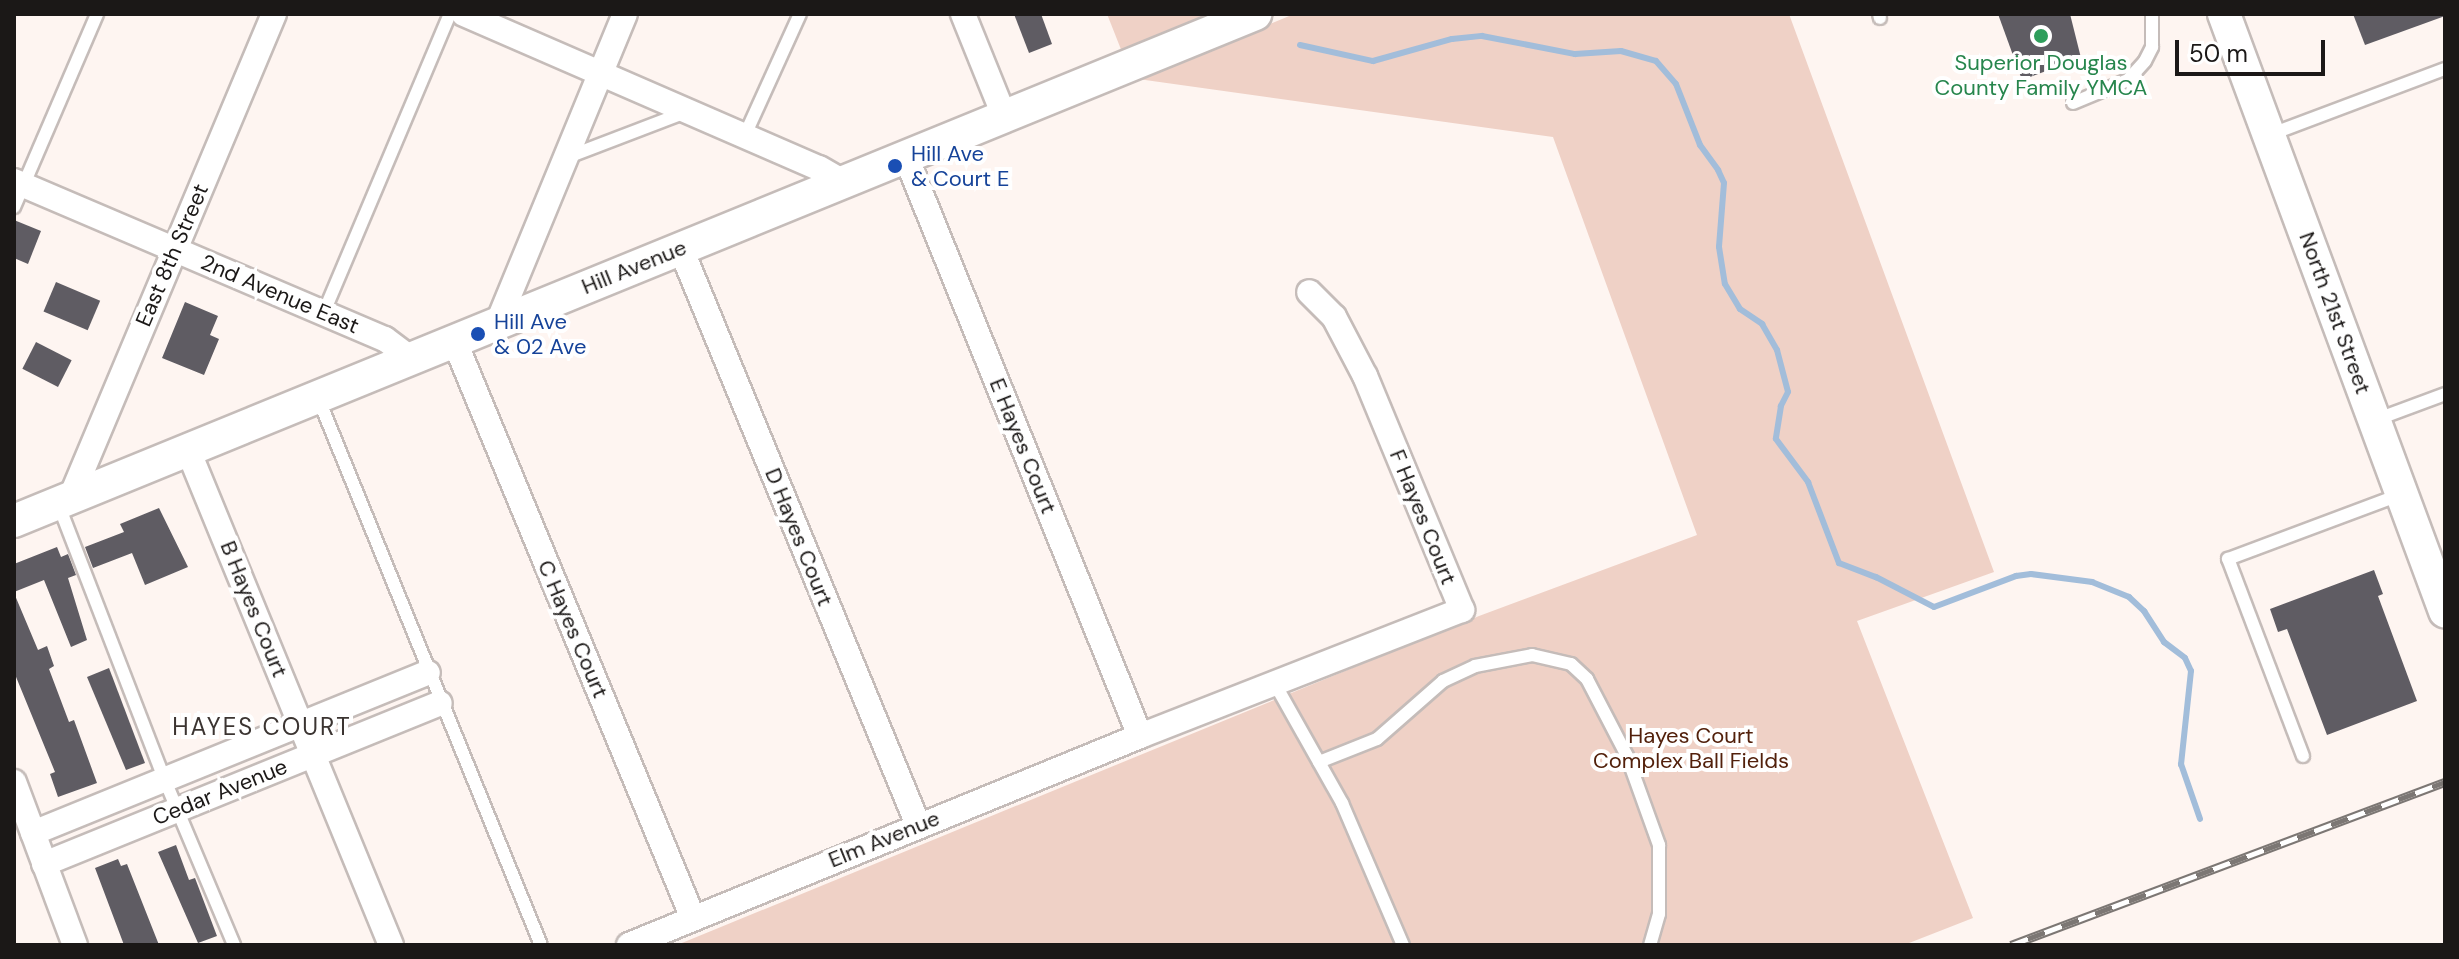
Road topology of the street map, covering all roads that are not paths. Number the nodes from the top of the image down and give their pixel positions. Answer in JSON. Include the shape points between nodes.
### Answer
{"nodes":[{"id":1,"x":97,"y":14,"type":"edge"},
{"id":2,"x":274,"y":14,"type":"edge"},
{"id":3,"x":450,"y":14,"type":"edge"},
{"id":4,"x":464,"y":14,"type":"edge"},
{"id":5,"x":625,"y":14,"type":"edge"},
{"id":6,"x":800,"y":14,"type":"edge"},
{"id":7,"x":963,"y":14,"type":"edge"},
{"id":8,"x":1255,"y":14,"type":"edge"},
{"id":9,"x":2152,"y":14,"type":"edge"},
{"id":10,"x":2224,"y":14,"type":"edge"},
{"id":11,"x":2445,"y":69,"type":"edge"},
{"id":12,"x":601,"y":74,"type":"junction"},
{"id":13,"x":2073,"y":103,"type":"dead end"},
{"id":14,"x":689,"y":110,"type":"junction"},
{"id":15,"x":1005,"y":118,"type":"junction"},
{"id":16,"x":745,"y":135,"type":"junction"},
{"id":17,"x":2269,"y":135,"type":"junction"},
{"id":18,"x":906,"y":157,"type":"junction"},
{"id":19,"x":565,"y":158,"type":"junction"},
{"id":20,"x":843,"y":182,"type":"junction"},
{"id":21,"x":17,"y":191,"type":"edge"},
{"id":22,"x":175,"y":248,"type":"junction"},
{"id":23,"x":681,"y":249,"type":"junction"},
{"id":24,"x":1309,"y":292,"type":"dead end"},
{"id":25,"x":324,"y":312,"type":"junction"},
{"id":26,"x":498,"y":322,"type":"junction"},
{"id":27,"x":454,"y":340,"type":"junction"},
{"id":28,"x":409,"y":357,"type":"junction"},
{"id":29,"x":2445,"y":394,"type":"edge"},
{"id":30,"x":317,"y":396,"type":"junction"},
{"id":31,"x":2375,"y":420,"type":"junction"},
{"id":32,"x":188,"y":450,"type":"junction"},
{"id":33,"x":2402,"y":494,"type":"junction"},
{"id":34,"x":65,"y":500,"type":"junction"},
{"id":35,"x":14,"y":521,"type":"edge"},
{"id":36,"x":2445,"y":611,"type":"edge"},
{"id":37,"x":428,"y":673,"type":"junction"},
{"id":38,"x":1275,"y":684,"type":"junction"},
{"id":39,"x":440,"y":703,"type":"junction"},
{"id":40,"x":302,"y":725,"type":"junction"},
{"id":41,"x":1140,"y":736,"type":"junction"},
{"id":42,"x":313,"y":755,"type":"junction"},
{"id":43,"x":2303,"y":756,"type":"dead end"},
{"id":44,"x":1319,"y":762,"type":"junction"},
{"id":45,"x":165,"y":780,"type":"junction"},
{"id":46,"x":14,"y":782,"type":"edge"},
{"id":47,"x":177,"y":809,"type":"junction"},
{"id":48,"x":918,"y":825,"type":"junction"},
{"id":49,"x":33,"y":833,"type":"junction"},
{"id":50,"x":44,"y":864,"type":"junction"},
{"id":51,"x":693,"y":918,"type":"junction"},
{"id":52,"x":75,"y":945,"type":"edge"},
{"id":53,"x":234,"y":945,"type":"edge"},
{"id":54,"x":391,"y":945,"type":"edge"},
{"id":55,"x":541,"y":945,"type":"edge"},
{"id":56,"x":629,"y":945,"type":"edge"},
{"id":57,"x":1403,"y":945,"type":"edge"},
{"id":58,"x":1650,"y":945,"type":"edge"}],
"edges":[{"from":1,"to":21,"type":"lane"},
{"from":2,"to":22,"type":"street","name":"East 8th Street"},
{"from":3,"to":25,"type":"lane"},
{"from":4,"to":12,"type":"street"},
{"from":5,"to":12,"type":"street"},
{"from":6,"to":16,"type":"lane"},
{"from":7,"to":15,"type":"street"},
{"from":8,"to":15,"type":"street","name":"Hill Avenue"},
{"from":9,"to":13,"type":"lane","via":[[2152,47],[2145,61],[2128,80]]},
{"from":10,"to":17,"type":"street","name":"North 21st Street"},
{"from":11,"to":17,"type":"lane"},
{"from":12,"to":14,"type":"street"},
{"from":12,"to":19,"type":"street"},
{"from":14,"to":16,"type":"street"},
{"from":14,"to":19,"type":"lane"},
{"from":15,"to":18,"type":"street","name":"Hill Avenue"},
{"from":16,"to":20,"type":"street"},
{"from":17,"to":31,"type":"street","name":"North 21st Street"},
{"from":18,"to":20,"type":"street","name":"Hill Avenue"},
{"from":18,"to":41,"type":"street","name":"E Hayes Court"},
{"from":19,"to":26,"type":"street"},
{"from":20,"to":23,"type":"street","name":"Hill Avenue"},
{"from":21,"to":22,"type":"street","name":"2nd Avenue East"},
{"from":22,"to":25,"type":"street","name":"2nd Avenue East"},
{"from":22,"to":34,"type":"street","name":"East 8th Street"},
{"from":23,"to":26,"type":"street","name":"Hill Avenue"},
{"from":23,"to":48,"type":"street","name":"D Hayes Court"},
{"from":24,"to":38,"type":"street","name":"F Hayes Court","via":[[1334,317],[1358,361],[1462,610]]},
{"from":25,"to":28,"type":"street","name":"2nd Avenue East","via":[[385,339]]},
{"from":26,"to":27,"type":"street","name":"Hill Avenue"},
{"from":27,"to":28,"type":"street","name":"Hill Avenue"},
{"from":27,"to":51,"type":"street","name":"C Hayes Court"},
{"from":28,"to":30,"type":"street","name":"Hill Avenue"},
{"from":29,"to":31,"type":"lane"},
{"from":30,"to":32,"type":"street","name":"Hill Avenue"},
{"from":30,"to":37,"type":"lane"},
{"from":31,"to":33,"type":"street","name":"North 21st Street"},
{"from":32,"to":34,"type":"street","name":"Hill Avenue"},
{"from":32,"to":40,"type":"street","name":"B Hayes Court"},
{"from":33,"to":36,"type":"street","name":"North 21st Street"},
{"from":33,"to":43,"type":"lane","via":[[2228,559]]},
{"from":34,"to":35,"type":"street","name":"Hill Avenue"},
{"from":34,"to":45,"type":"lane"},
{"from":37,"to":39,"type":"lane"},
{"from":37,"to":40,"type":"street","name":"Cedar Avenue"},
{"from":38,"to":41,"type":"street","name":"F Hayes Court"},
{"from":38,"to":44,"type":"lane"},
{"from":39,"to":42,"type":"street","name":"Cedar Avenue"},
{"from":39,"to":55,"type":"lane"},
{"from":40,"to":42,"type":"street","name":"B Hayes Court"},
{"from":40,"to":45,"type":"street","name":"Cedar Avenue"},
{"from":41,"to":48,"type":"street","name":"Elm Avenue"},
{"from":42,"to":47,"type":"street","name":"Cedar Avenue"},
{"from":42,"to":54,"type":"street","name":"B Hayes Court"},
{"from":44,"to":57,"type":"lane"},
{"from":44,"to":58,"type":"lane","via":[[1377,739],[1443,681],[1475,666],[1532,655],[1571,664],[1587,679],[1627,756],[1659,845],[1659,914]]},
{"from":45,"to":47,"type":"lane"},
{"from":45,"to":49,"type":"street","name":"Cedar Avenue"},
{"from":46,"to":49,"type":"street"},
{"from":47,"to":50,"type":"street","name":"Cedar Avenue"},
{"from":47,"to":53,"type":"lane"},
{"from":48,"to":51,"type":"street","name":"Elm Avenue"},
{"from":49,"to":50,"type":"street"},
{"from":50,"to":52,"type":"street"},
{"from":51,"to":56,"type":"street","name":"Elm Avenue"}]}
